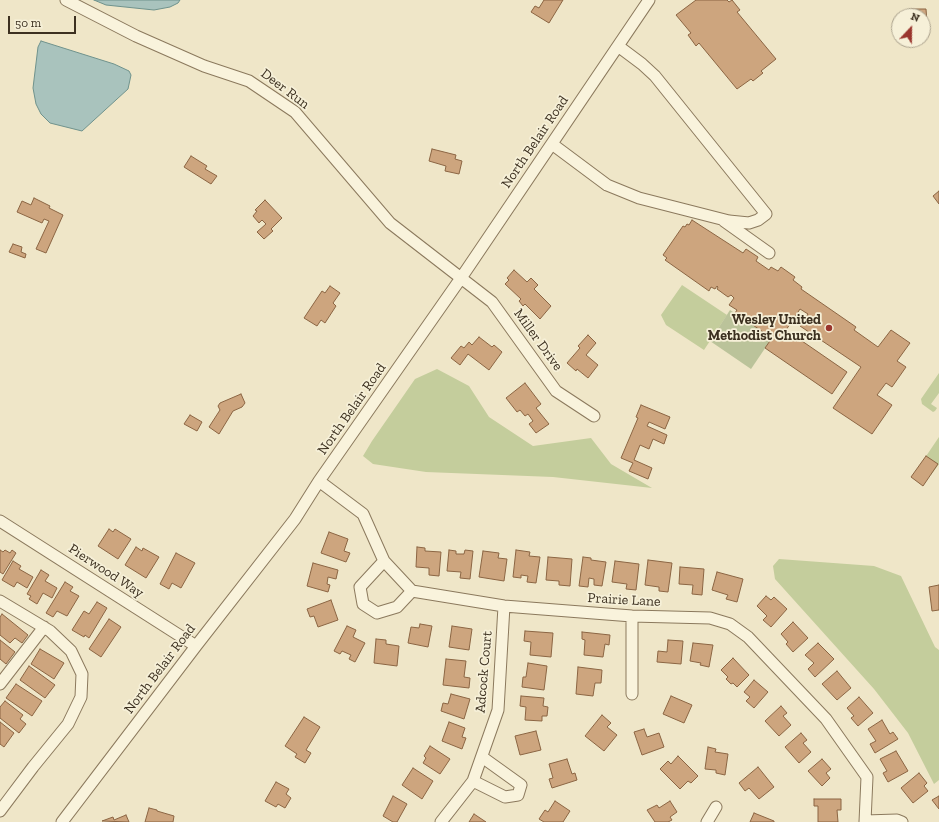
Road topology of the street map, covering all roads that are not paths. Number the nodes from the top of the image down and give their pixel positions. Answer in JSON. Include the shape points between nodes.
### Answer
{"nodes":[{"id":1,"x":66,"y":0,"type":"edge"},
{"id":2,"x":649,"y":0,"type":"edge"},
{"id":3,"x":618,"y":46,"type":"junction"},
{"id":4,"x":552,"y":144,"type":"junction"},
{"id":5,"x":721,"y":219,"type":"junction"},
{"id":6,"x":769,"y":253,"type":"dead end"},
{"id":7,"x":461,"y":278,"type":"junction"},
{"id":8,"x":594,"y":416,"type":"dead end"},
{"id":9,"x":320,"y":481,"type":"junction"},
{"id":10,"x":0,"y":521,"type":"edge"},
{"id":11,"x":384,"y":560,"type":"junction"},
{"id":12,"x":412,"y":591,"type":"junction"},
{"id":13,"x":0,"y":601,"type":"edge"},
{"id":14,"x":504,"y":606,"type":"junction"},
{"id":15,"x":632,"y":616,"type":"junction"},
{"id":16,"x":44,"y":627,"type":"junction"},
{"id":17,"x":196,"y":646,"type":"junction"},
{"id":18,"x":0,"y":684,"type":"edge"},
{"id":19,"x":632,"y":694,"type":"dead end"},
{"id":20,"x":482,"y":757,"type":"junction"},
{"id":21,"x":473,"y":781,"type":"junction"},
{"id":22,"x":716,"y":807,"type":"dead end"},
{"id":23,"x":0,"y":811,"type":"edge"},
{"id":24,"x":865,"y":821,"type":"edge"},
{"id":25,"x":62,"y":822,"type":"edge"},
{"id":26,"x":441,"y":822,"type":"edge"},
{"id":27,"x":707,"y":822,"type":"edge"},
{"id":28,"x":902,"y":822,"type":"edge"}],
"edges":[{"from":1,"to":7,"type":"street","name":"Deer Run","via":[[136,36],[204,66],[249,81],[295,112],[390,223]]},
{"from":2,"to":3,"type":"street","name":"North Belair Road"},
{"from":3,"to":4,"type":"street","name":"North Belair Road"},
{"from":3,"to":5,"type":"street","via":[[655,76],[766,214],[749,223]]},
{"from":4,"to":5,"type":"street","via":[[607,185],[639,198]]},
{"from":4,"to":7,"type":"street","name":"North Belair Road"},
{"from":5,"to":6,"type":"street"},
{"from":7,"to":8,"type":"street","name":"Miller Drive","via":[[492,302],[556,390]]},
{"from":7,"to":9,"type":"street","name":"North Belair Road"},
{"from":9,"to":11,"type":"street","via":[[363,514]]},
{"from":9,"to":17,"type":"street","name":"North Belair Road","via":[[295,519]]},
{"from":10,"to":17,"type":"street","name":"Pierwood Way"},
{"from":11,"to":12,"type":"street"},
{"from":11,"to":12,"type":"street","via":[[360,587],[363,604],[377,613],[397,607]]},
{"from":12,"to":14,"type":"street","name":"Prairie Lane"},
{"from":13,"to":16,"type":"street"},
{"from":14,"to":15,"type":"street","name":"Prairie Lane"},
{"from":14,"to":20,"type":"street","name":"Adcock Court","via":[[498,710]]},
{"from":15,"to":19,"type":"street"},
{"from":15,"to":24,"type":"street","name":"Prairie Lane","via":[[710,618],[730,624],[748,637],[826,719],[866,777]]},
{"from":16,"to":18,"type":"street"},
{"from":16,"to":23,"type":"street","via":[[71,651],[82,674],[81,697],[68,724]]},
{"from":17,"to":25,"type":"street","name":"North Belair Road"},
{"from":20,"to":21,"type":"street","name":"Adcock Court"},
{"from":20,"to":21,"type":"street","via":[[521,784],[518,795],[505,797]]},
{"from":21,"to":26,"type":"street","name":"Adcock Court"},
{"from":22,"to":27,"type":"street"},
{"from":24,"to":28,"type":"street"}]}
